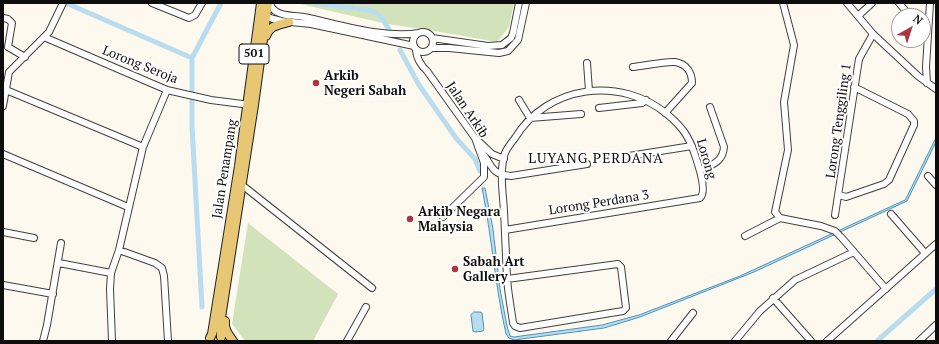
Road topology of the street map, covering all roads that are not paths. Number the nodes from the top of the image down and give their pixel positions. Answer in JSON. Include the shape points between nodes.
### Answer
{"nodes":[{"id":1,"x":63,"y":3,"type":"edge"},
{"id":2,"x":152,"y":3,"type":"edge"},
{"id":3,"x":202,"y":3,"type":"edge"},
{"id":4,"x":265,"y":3,"type":"edge"},
{"id":5,"x":519,"y":3,"type":"edge"},
{"id":6,"x":526,"y":3,"type":"edge"},
{"id":7,"x":783,"y":3,"type":"edge"},
{"id":8,"x":847,"y":3,"type":"edge"},
{"id":9,"x":872,"y":3,"type":"edge"},
{"id":10,"x":930,"y":3,"type":"edge"},
{"id":11,"x":284,"y":15,"type":"junction"},
{"id":12,"x":267,"y":16,"type":"junction"},
{"id":13,"x":858,"y":16,"type":"junction"},
{"id":14,"x":3,"y":18,"type":"edge"},
{"id":15,"x":276,"y":20,"type":"junction"},
{"id":16,"x":289,"y":22,"type":"junction"},
{"id":17,"x":419,"y":33,"type":"junction"},
{"id":18,"x":873,"y":34,"type":"junction"},
{"id":19,"x":44,"y":37,"type":"junction"},
{"id":20,"x":432,"y":38,"type":"junction"},
{"id":21,"x":263,"y":43,"type":"junction"},
{"id":22,"x":415,"y":48,"type":"junction"},
{"id":23,"x":429,"y":50,"type":"junction"},
{"id":24,"x":25,"y":57,"type":"junction"},
{"id":25,"x":587,"y":63,"type":"dead end"},
{"id":26,"x":633,"y":67,"type":"dead end"},
{"id":27,"x":926,"y":67,"type":"junction"},
{"id":28,"x":6,"y":71,"type":"edge"},
{"id":29,"x":427,"y":71,"type":"junction"},
{"id":30,"x":918,"y":76,"type":"junction"},
{"id":31,"x":927,"y":83,"type":"junction"},
{"id":32,"x":854,"y":87,"type":"junction"},
{"id":33,"x":936,"y":89,"type":"edge"},
{"id":34,"x":6,"y":90,"type":"junction"},
{"id":35,"x":167,"y":90,"type":"junction"},
{"id":36,"x":589,"y":91,"type":"junction"},
{"id":37,"x":519,"y":100,"type":"dead end"},
{"id":38,"x":646,"y":100,"type":"junction"},
{"id":39,"x":251,"y":105,"type":"junction"},
{"id":40,"x":3,"y":106,"type":"edge"},
{"id":41,"x":710,"y":107,"type":"dead end"},
{"id":42,"x":599,"y":108,"type":"dead end"},
{"id":43,"x":665,"y":112,"type":"junction"},
{"id":44,"x":581,"y":114,"type":"dead end"},
{"id":45,"x":530,"y":118,"type":"junction"},
{"id":46,"x":475,"y":138,"type":"junction"},
{"id":47,"x":692,"y":146,"type":"junction"},
{"id":48,"x":143,"y":147,"type":"junction"},
{"id":49,"x":480,"y":149,"type":"junction"},
{"id":50,"x":3,"y":154,"type":"edge"},
{"id":51,"x":504,"y":156,"type":"junction"},
{"id":52,"x":610,"y":159,"type":"dead end"},
{"id":53,"x":587,"y":164,"type":"dead end"},
{"id":54,"x":239,"y":166,"type":"junction"},
{"id":55,"x":700,"y":170,"type":"junction"},
{"id":56,"x":502,"y":175,"type":"junction"},
{"id":57,"x":928,"y":176,"type":"dead end"},
{"id":58,"x":242,"y":185,"type":"junction"},
{"id":59,"x":936,"y":185,"type":"edge"},
{"id":60,"x":234,"y":192,"type":"junction"},
{"id":61,"x":839,"y":195,"type":"junction"},
{"id":62,"x":697,"y":199,"type":"joint"},
{"id":63,"x":128,"y":207,"type":"junction"},
{"id":64,"x":891,"y":214,"type":"dead end"},
{"id":65,"x":836,"y":215,"type":"dead end"},
{"id":66,"x":442,"y":218,"type":"dead end"},
{"id":67,"x":780,"y":218,"type":"junction"},
{"id":68,"x":505,"y":230,"type":"junction"},
{"id":69,"x":3,"y":232,"type":"edge"},
{"id":70,"x":745,"y":236,"type":"dead end"},
{"id":71,"x":34,"y":238,"type":"dead end"},
{"id":72,"x":61,"y":243,"type":"dead end"},
{"id":73,"x":936,"y":244,"type":"edge"},
{"id":74,"x":119,"y":250,"type":"junction"},
{"id":75,"x":854,"y":252,"type":"junction"},
{"id":76,"x":925,"y":253,"type":"junction"},
{"id":77,"x":59,"y":263,"type":"junction"},
{"id":78,"x":111,"y":273,"type":"junction"},
{"id":79,"x":227,"y":278,"type":"junction"},
{"id":80,"x":507,"y":279,"type":"junction"},
{"id":81,"x":3,"y":285,"type":"edge"},
{"id":82,"x":372,"y":288,"type":"dead end"},
{"id":83,"x":886,"y":289,"type":"junction"},
{"id":84,"x":53,"y":294,"type":"junction"},
{"id":85,"x":774,"y":298,"type":"junction"},
{"id":86,"x":366,"y":307,"type":"dead end"},
{"id":87,"x":693,"y":313,"type":"dead end"},
{"id":88,"x":936,"y":325,"type":"edge"},
{"id":89,"x":222,"y":339,"type":"edge"},
{"id":90,"x":210,"y":340,"type":"edge"},
{"id":91,"x":43,"y":341,"type":"edge"},
{"id":92,"x":112,"y":341,"type":"edge"},
{"id":93,"x":168,"y":341,"type":"edge"},
{"id":94,"x":233,"y":341,"type":"edge"},
{"id":95,"x":347,"y":341,"type":"edge"},
{"id":96,"x":671,"y":341,"type":"edge"},
{"id":97,"x":735,"y":341,"type":"edge"},
{"id":98,"x":811,"y":341,"type":"edge"},
{"id":99,"x":827,"y":341,"type":"edge"},
{"id":100,"x":919,"y":341,"type":"edge"}],
"edges":[{"from":1,"to":19,"type":"street"},
{"from":2,"to":3,"type":"street","via":[[189,18],[195,15]]},
{"from":4,"to":11,"type":"street"},
{"from":4,"to":12,"type":"main road"},
{"from":4,"to":39,"type":"main road","name":"Jalan Penampang","number":"501"},
{"from":5,"to":20,"type":"street","via":[[511,38],[502,45],[488,46]]},
{"from":6,"to":23,"type":"street","via":[[518,40],[508,51],[498,53],[449,48]]},
{"from":7,"to":67,"type":"street","via":[[794,45],[784,102],[788,150],[775,212]]},
{"from":8,"to":13,"type":"street"},
{"from":9,"to":13,"type":"street"},
{"from":10,"to":27,"type":"street"},
{"from":11,"to":15,"type":"street","via":[[274,14],[273,18]]},
{"from":11,"to":17,"type":"street","via":[[384,34]]},
{"from":12,"to":15,"type":"street"},
{"from":12,"to":21,"type":"main road","name":"Jalan Penampang","number":"501"},
{"from":13,"to":18,"type":"street"},
{"from":14,"to":24,"type":"street","via":[[12,23],[8,47]]},
{"from":15,"to":16,"type":"street"},
{"from":16,"to":21,"type":"main road","via":[[273,25]]},
{"from":16,"to":22,"type":"street","via":[[311,24]]},
{"from":17,"to":20,"type":"street","via":[[425,32]]},
{"from":17,"to":22,"type":"street","via":[[414,37]]},
{"from":18,"to":30,"type":"street"},
{"from":18,"to":32,"type":"street","name":"Lorong Tenggiling 1","via":[[859,59]]},
{"from":19,"to":24,"type":"street"},
{"from":19,"to":35,"type":"street","name":"Lorong Seroja"},
{"from":20,"to":23,"type":"street","via":[[433,43]]},
{"from":21,"to":39,"type":"main road","name":"Jalan Penampang","number":"501"},
{"from":22,"to":23,"type":"street","via":[[421,52]]},
{"from":22,"to":29,"type":"street","name":"Jalan Arkib"},
{"from":23,"to":29,"type":"street","via":[[424,54],[423,60]]},
{"from":24,"to":28,"type":"street"},
{"from":25,"to":36,"type":"street"},
{"from":26,"to":43,"type":"street","via":[[676,62],[692,74],[692,83]]},
{"from":27,"to":30,"type":"street"},
{"from":27,"to":31,"type":"street"},
{"from":28,"to":34,"type":"street"},
{"from":29,"to":46,"type":"street","name":"Jalan Arkib"},
{"from":30,"to":31,"type":"street"},
{"from":31,"to":33,"type":"street"},
{"from":32,"to":61,"type":"street","name":"Lorong Tenggiling 1"},
{"from":32,"to":61,"type":"street","via":[[908,114],[914,125],[889,180],[846,197]]},
{"from":34,"to":40,"type":"street"},
{"from":34,"to":48,"type":"street"},
{"from":35,"to":39,"type":"street","name":"Lorong Seroja"},
{"from":35,"to":48,"type":"street"},
{"from":36,"to":38,"type":"street","name":"Lorong","via":[[610,90]]},
{"from":36,"to":45,"type":"street","name":"Lorong","via":[[556,101]]},
{"from":37,"to":45,"type":"street"},
{"from":38,"to":42,"type":"street","via":[[642,103]]},
{"from":38,"to":43,"type":"street","name":"Lorong"},
{"from":39,"to":54,"type":"main road","name":"Jalan Penampang","number":"501"},
{"from":39,"to":58,"type":"main road","name":"Jalan Penampang","number":"501"},
{"from":41,"to":55,"type":"street","via":[[724,147],[717,163]]},
{"from":43,"to":47,"type":"street","name":"Lorong","via":[[679,125]]},
{"from":44,"to":45,"type":"street"},
{"from":45,"to":51,"type":"street","name":"Lorong"},
{"from":46,"to":49,"type":"street","name":"Jalan Arkib"},
{"from":46,"to":51,"type":"street","via":[[492,154]]},
{"from":47,"to":52,"type":"street"},
{"from":47,"to":55,"type":"street","name":"Lorong"},
{"from":48,"to":63,"type":"street"},
{"from":49,"to":56,"type":"street","via":[[495,172]]},
{"from":49,"to":66,"type":"street","name":"Jalan Arkib","via":[[484,177]]},
{"from":50,"to":63,"type":"street"},
{"from":51,"to":56,"type":"street"},
{"from":53,"to":56,"type":"street","via":[[511,176]]},
{"from":54,"to":58,"type":"main road"},
{"from":54,"to":60,"type":"main road","name":"Jalan Penampang","number":"501"},
{"from":55,"to":62,"type":"street","name":"Lorong","via":[[703,192]]},
{"from":56,"to":68,"type":"street"},
{"from":57,"to":59,"type":"street"},
{"from":58,"to":60,"type":"main road"},
{"from":58,"to":79,"type":"main road","name":"Jalan Penampang","number":"501"},
{"from":58,"to":82,"type":"street"},
{"from":60,"to":90,"type":"main road","name":"Jalan Penampang","number":"501"},
{"from":61,"to":65,"type":"street","name":"Lorong Tenggiling 1"},
{"from":62,"to":68,"type":"street","name":"Lorong Perdana 3"},
{"from":63,"to":74,"type":"street"},
{"from":64,"to":76,"type":"street"},
{"from":67,"to":70,"type":"street"},
{"from":67,"to":75,"type":"street","via":[[835,231]]},
{"from":68,"to":80,"type":"street"},
{"from":69,"to":71,"type":"street"},
{"from":72,"to":77,"type":"street"},
{"from":73,"to":76,"type":"street"},
{"from":74,"to":78,"type":"street"},
{"from":74,"to":93,"type":"street","via":[[156,263],[162,268]]},
{"from":75,"to":83,"type":"street"},
{"from":75,"to":85,"type":"street","via":[[795,280]]},
{"from":76,"to":83,"type":"street"},
{"from":77,"to":78,"type":"street"},
{"from":77,"to":84,"type":"street"},
{"from":78,"to":92,"type":"street"},
{"from":79,"to":89,"type":"main road","name":"Jalan Penampang","number":"501","via":[[220,324]]},
{"from":79,"to":94,"type":"main road","via":[[228,297],[224,326]]},
{"from":80,"to":80,"type":"street","via":[[513,323],[517,328],[623,311],[626,308],[620,264]]},
{"from":81,"to":84,"type":"street"},
{"from":83,"to":99,"type":"street"},
{"from":84,"to":91,"type":"street"},
{"from":85,"to":97,"type":"street","via":[[752,319]]},
{"from":85,"to":98,"type":"street"},
{"from":86,"to":95,"type":"street"},
{"from":87,"to":96,"type":"street"},
{"from":88,"to":100,"type":"street"},
{"from":89,"to":90,"type":"main road","name":"Jalan Penampang","number":"501","via":[[216,335]]},
{"from":89,"to":94,"type":"street"}]}
